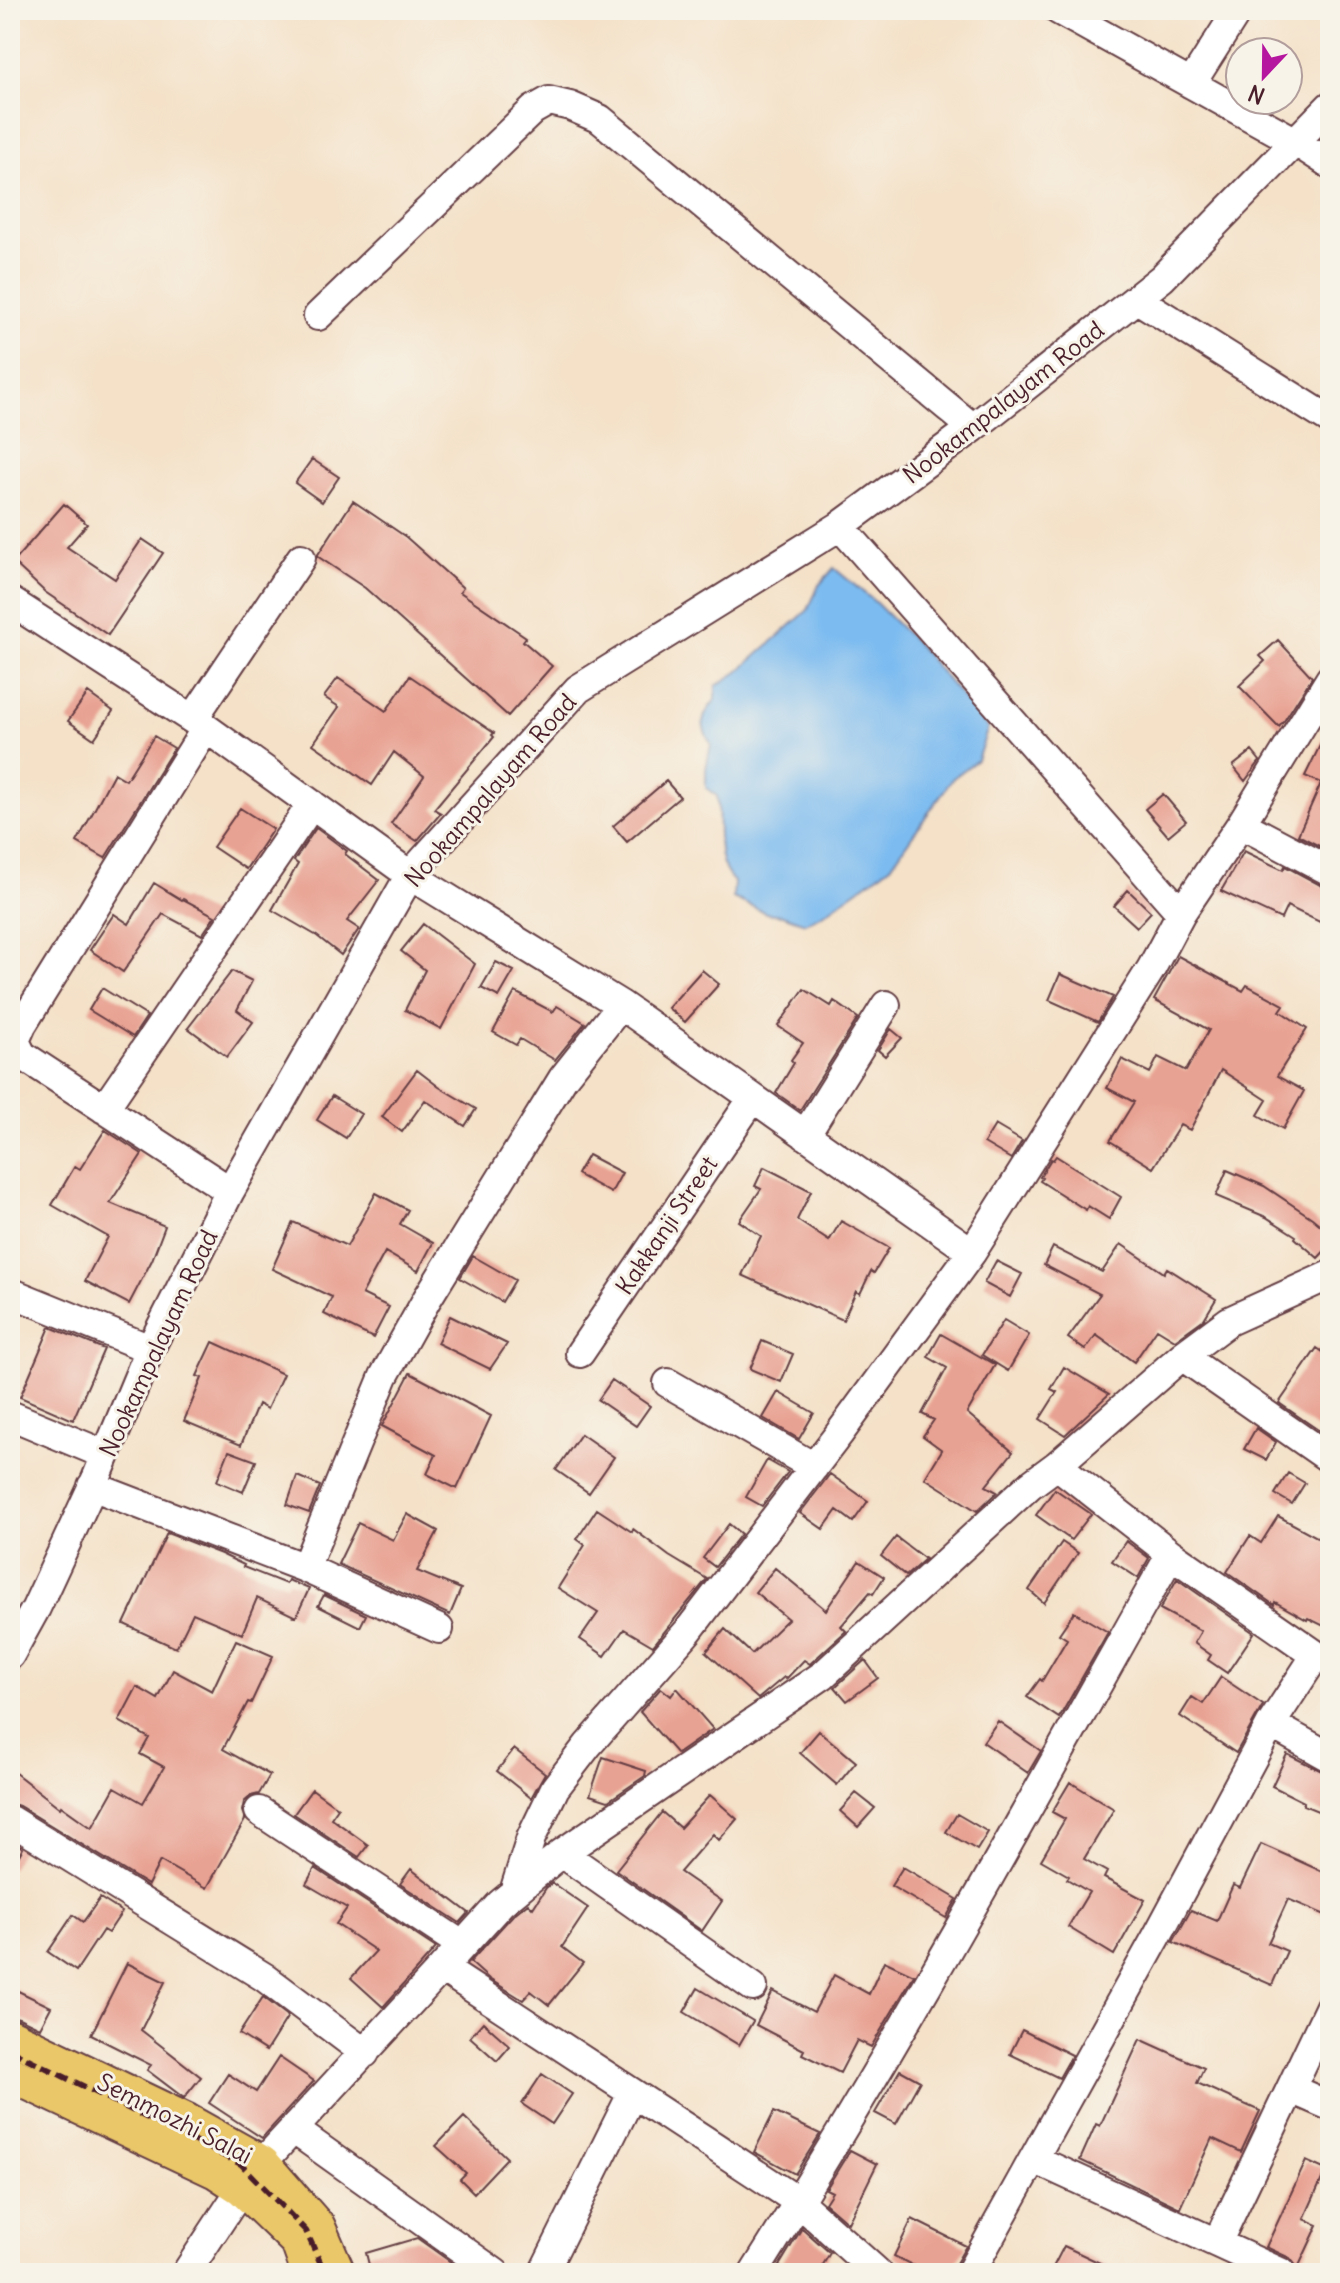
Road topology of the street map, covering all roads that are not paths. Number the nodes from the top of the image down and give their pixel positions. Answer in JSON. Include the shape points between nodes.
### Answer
{"nodes":[{"id":1,"x":1058,"y":10,"type":"edge"},
{"id":2,"x":1238,"y":10,"type":"edge"},
{"id":3,"x":1191,"y":84,"type":"junction"},
{"id":4,"x":1330,"y":106,"type":"edge"},
{"id":5,"x":1296,"y":142,"type":"junction"},
{"id":6,"x":1330,"y":164,"type":"edge"},
{"id":7,"x":1137,"y":299,"type":"junction"},
{"id":8,"x":318,"y":316,"type":"dead end"},
{"id":9,"x":1330,"y":420,"type":"edge"},
{"id":10,"x":973,"y":428,"type":"junction"},
{"id":11,"x":840,"y":526,"type":"junction"},
{"id":12,"x":301,"y":558,"type":"dead end"},
{"id":13,"x":10,"y":601,"type":"edge"},
{"id":14,"x":1330,"y":679,"type":"edge"},
{"id":15,"x":200,"y":723,"type":"junction"},
{"id":16,"x":312,"y":804,"type":"junction"},
{"id":17,"x":1241,"y":824,"type":"junction"},
{"id":18,"x":1330,"y":871,"type":"edge"},
{"id":19,"x":410,"y":875,"type":"junction"},
{"id":20,"x":1181,"y":913,"type":"junction"},
{"id":21,"x":621,"y":1005,"type":"junction"},
{"id":22,"x":886,"y":1005,"type":"dead end"},
{"id":23,"x":753,"y":1098,"type":"junction"},
{"id":24,"x":104,"y":1109,"type":"junction"},
{"id":25,"x":805,"y":1135,"type":"junction"},
{"id":26,"x":230,"y":1191,"type":"junction"},
{"id":27,"x":972,"y":1252,"type":"junction"},
{"id":28,"x":1330,"y":1275,"type":"edge"},
{"id":29,"x":10,"y":1292,"type":"edge"},
{"id":30,"x":150,"y":1349,"type":"junction"},
{"id":31,"x":580,"y":1353,"type":"dead end"},
{"id":32,"x":1182,"y":1356,"type":"junction"},
{"id":33,"x":668,"y":1383,"type":"dead end"},
{"id":34,"x":10,"y":1415,"type":"edge"},
{"id":35,"x":106,"y":1455,"type":"junction"},
{"id":36,"x":1330,"y":1459,"type":"edge"},
{"id":37,"x":1057,"y":1465,"type":"junction"},
{"id":38,"x":814,"y":1467,"type":"junction"},
{"id":39,"x":92,"y":1486,"type":"junction"},
{"id":40,"x":1171,"y":1554,"type":"junction"},
{"id":41,"x":305,"y":1568,"type":"junction"},
{"id":42,"x":439,"y":1629,"type":"dead end"},
{"id":43,"x":10,"y":1655,"type":"edge"},
{"id":44,"x":1323,"y":1658,"type":"edge"},
{"id":45,"x":1271,"y":1724,"type":"junction"},
{"id":46,"x":1330,"y":1757,"type":"edge"},
{"id":47,"x":259,"y":1811,"type":"dead end"},
{"id":48,"x":10,"y":1820,"type":"edge"},
{"id":49,"x":562,"y":1853,"type":"junction"},
{"id":50,"x":514,"y":1892,"type":"junction"},
{"id":51,"x":462,"y":1945,"type":"junction"},
{"id":52,"x":442,"y":1968,"type":"junction"},
{"id":53,"x":753,"y":1987,"type":"dead end"},
{"id":54,"x":1330,"y":2006,"type":"edge"},
{"id":55,"x":10,"y":2036,"type":"edge"},
{"id":56,"x":365,"y":2053,"type":"junction"},
{"id":57,"x":10,"y":2074,"type":"edge"},
{"id":58,"x":1291,"y":2089,"type":"junction"},
{"id":59,"x":632,"y":2094,"type":"junction"},
{"id":60,"x":1330,"y":2106,"type":"edge"},
{"id":61,"x":293,"y":2129,"type":"junction"},
{"id":62,"x":1034,"y":2159,"type":"junction"},
{"id":63,"x":252,"y":2176,"type":"junction"},
{"id":64,"x":799,"y":2202,"type":"junction"},
{"id":65,"x":1217,"y":2243,"type":"junction"},
{"id":66,"x":186,"y":2273,"type":"edge"},
{"id":67,"x":309,"y":2273,"type":"edge"},
{"id":68,"x":338,"y":2273,"type":"edge"},
{"id":69,"x":495,"y":2273,"type":"edge"},
{"id":70,"x":543,"y":2273,"type":"edge"},
{"id":71,"x":754,"y":2273,"type":"edge"},
{"id":72,"x":878,"y":2273,"type":"edge"},
{"id":73,"x":970,"y":2273,"type":"edge"},
{"id":74,"x":1282,"y":2273,"type":"edge"}],
"edges":[{"from":1,"to":3,"type":"street"},
{"from":2,"to":3,"type":"street"},
{"from":3,"to":5,"type":"street"},
{"from":4,"to":5,"type":"street","name":"Nookampalayam Road"},
{"from":5,"to":6,"type":"street"},
{"from":5,"to":7,"type":"street","name":"Nookampalayam Road"},
{"from":7,"to":9,"type":"street"},
{"from":7,"to":10,"type":"street","name":"Nookampalayam Road"},
{"from":8,"to":10,"type":"street","via":[[533,110],[549,101],[600,119]]},
{"from":10,"to":11,"type":"street","name":"Nookampalayam Road"},
{"from":11,"to":19,"type":"street","name":"Nookampalayam Road","via":[[578,689]]},
{"from":11,"to":20,"type":"street"},
{"from":12,"to":15,"type":"street"},
{"from":13,"to":15,"type":"street"},
{"from":14,"to":17,"type":"street"},
{"from":15,"to":16,"type":"street"},
{"from":15,"to":24,"type":"street","via":[[15,1041],[22,1055]]},
{"from":16,"to":19,"type":"street"},
{"from":16,"to":24,"type":"street"},
{"from":17,"to":18,"type":"street"},
{"from":17,"to":20,"type":"street"},
{"from":19,"to":21,"type":"street"},
{"from":19,"to":26,"type":"street","name":"Nookampalayam Road"},
{"from":20,"to":27,"type":"street"},
{"from":21,"to":23,"type":"street"},
{"from":21,"to":41,"type":"street","via":[[563,1078],[384,1376]]},
{"from":22,"to":25,"type":"street"},
{"from":23,"to":25,"type":"street"},
{"from":23,"to":31,"type":"street","name":"Kakkanji Street"},
{"from":24,"to":26,"type":"street"},
{"from":25,"to":27,"type":"street"},
{"from":26,"to":30,"type":"street","name":"Nookampalayam Road"},
{"from":27,"to":38,"type":"street"},
{"from":28,"to":32,"type":"street","via":[[1229,1321]]},
{"from":29,"to":30,"type":"street"},
{"from":30,"to":35,"type":"street","name":"Nookampalayam Road"},
{"from":32,"to":36,"type":"street"},
{"from":32,"to":37,"type":"street"},
{"from":33,"to":38,"type":"street"},
{"from":34,"to":35,"type":"street"},
{"from":35,"to":39,"type":"street","name":"Nookampalayam Road"},
{"from":37,"to":40,"type":"street"},
{"from":37,"to":49,"type":"street","via":[[823,1675]]},
{"from":38,"to":50,"type":"street","via":[[688,1631],[555,1788]]},
{"from":39,"to":41,"type":"street"},
{"from":39,"to":43,"type":"street","name":"Nookampalayam Road"},
{"from":40,"to":44,"type":"street"},
{"from":40,"to":64,"type":"street"},
{"from":41,"to":42,"type":"street"},
{"from":44,"to":45,"type":"street"},
{"from":45,"to":46,"type":"street"},
{"from":45,"to":62,"type":"street"},
{"from":47,"to":51,"type":"street"},
{"from":48,"to":56,"type":"street","via":[[264,1977]]},
{"from":49,"to":50,"type":"street"},
{"from":49,"to":53,"type":"street"},
{"from":50,"to":51,"type":"street"},
{"from":51,"to":52,"type":"street"},
{"from":52,"to":56,"type":"street"},
{"from":52,"to":59,"type":"street"},
{"from":54,"to":58,"type":"street"},
{"from":55,"to":63,"type":"main road","name":"Semmozhi Salai","via":[[187,2121]]},
{"from":56,"to":61,"type":"street"},
{"from":57,"to":63,"type":"main road","name":"Semmozhi Salai","via":[[216,2171]]},
{"from":58,"to":60,"type":"street"},
{"from":58,"to":65,"type":"street"},
{"from":59,"to":64,"type":"street"},
{"from":59,"to":70,"type":"street"},
{"from":61,"to":63,"type":"street"},
{"from":61,"to":69,"type":"street"},
{"from":62,"to":65,"type":"street"},
{"from":62,"to":73,"type":"street"},
{"from":63,"to":66,"type":"street"},
{"from":63,"to":67,"type":"main road","name":"Semmozhi Salai","via":[[298,2242]]},
{"from":63,"to":68,"type":"main road","name":"Semmozhi Salai","via":[[318,2227]]},
{"from":64,"to":71,"type":"street"},
{"from":64,"to":72,"type":"street"},
{"from":65,"to":74,"type":"street"}]}
